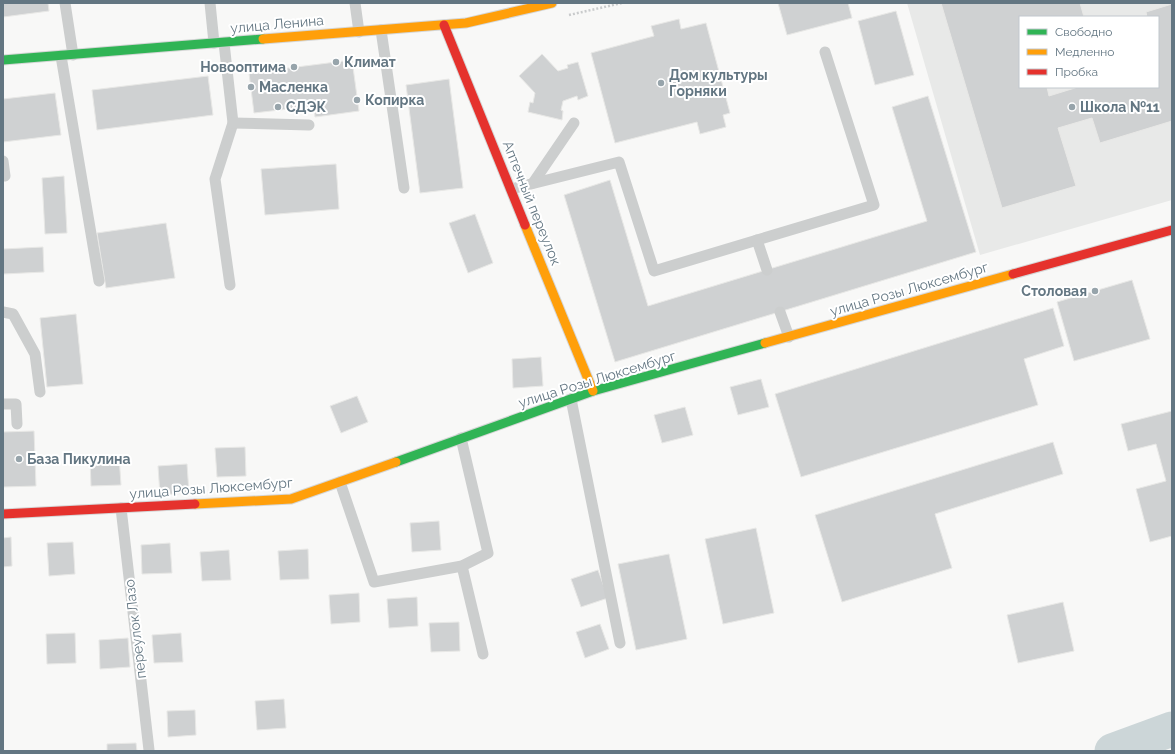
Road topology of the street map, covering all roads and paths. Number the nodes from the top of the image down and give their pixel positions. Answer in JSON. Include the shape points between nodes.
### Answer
{"nodes":[{"id":1,"x":66,"y":3,"type":"edge"},
{"id":2,"x":210,"y":3,"type":"edge"},
{"id":3,"x":355,"y":3,"type":"edge"},
{"id":4,"x":552,"y":3,"type":"edge"},
{"id":5,"x":444,"y":25,"type":"junction"},
{"id":6,"x":381,"y":30,"type":"junction"},
{"id":7,"x":359,"y":32,"type":"junction"},
{"id":8,"x":219,"y":43,"type":"junction"},
{"id":9,"x":825,"y":52,"type":"dead end"},
{"id":10,"x":67,"y":55,"type":"junction"},
{"id":11,"x":3,"y":60,"type":"edge"},
{"id":12,"x":233,"y":123,"type":"junction"},
{"id":13,"x":574,"y":123,"type":"dead end"},
{"id":14,"x":309,"y":125,"type":"dead end"},
{"id":15,"x":3,"y":161,"type":"edge"},
{"id":16,"x":3,"y":176,"type":"edge"},
{"id":17,"x":533,"y":183,"type":"junction"},
{"id":18,"x":404,"y":188,"type":"dead end"},
{"id":19,"x":511,"y":189,"type":"junction"},
{"id":20,"x":1172,"y":230,"type":"edge"},
{"id":21,"x":757,"y":240,"type":"junction"},
{"id":22,"x":767,"y":270,"type":"dead end"},
{"id":23,"x":99,"y":281,"type":"dead end"},
{"id":24,"x":230,"y":285,"type":"dead end"},
{"id":25,"x":3,"y":312,"type":"edge"},
{"id":26,"x":780,"y":312,"type":"dead end"},
{"id":27,"x":789,"y":337,"type":"junction"},
{"id":28,"x":593,"y":391,"type":"junction"},
{"id":29,"x":40,"y":392,"type":"dead end"},
{"id":30,"x":572,"y":399,"type":"junction"},
{"id":31,"x":3,"y":404,"type":"edge"},
{"id":32,"x":17,"y":424,"type":"dead end"},
{"id":33,"x":461,"y":438,"type":"junction"},
{"id":34,"x":340,"y":482,"type":"junction"},
{"id":35,"x":121,"y":508,"type":"junction"},
{"id":36,"x":3,"y":514,"type":"edge"},
{"id":37,"x":462,"y":566,"type":"junction"},
{"id":38,"x":620,"y":643,"type":"dead end"},
{"id":39,"x":483,"y":654,"type":"dead end"},
{"id":40,"x":149,"y":750,"type":"dead end"}],
"edges":[{"from":1,"to":10,"type":"lane"},
{"from":2,"to":8,"type":"lane"},
{"from":3,"to":7,"type":"lane"},
{"from":4,"to":5,"type":"street","name":"улица Ленина","via":[[466,23]]},
{"from":5,"to":6,"type":"street","name":"улица Ленина"},
{"from":5,"to":19,"type":"street","name":"Аптечный переулок"},
{"from":6,"to":7,"type":"street","name":"улица Ленина"},
{"from":6,"to":18,"type":"lane"},
{"from":7,"to":8,"type":"street","name":"улица Ленина"},
{"from":8,"to":10,"type":"street","name":"улица Ленина"},
{"from":8,"to":12,"type":"lane"},
{"from":9,"to":21,"type":"lane","via":[[874,206]]},
{"from":10,"to":11,"type":"street","name":"улица Ленина"},
{"from":10,"to":23,"type":"lane"},
{"from":12,"to":14,"type":"lane"},
{"from":12,"to":24,"type":"lane","via":[[215,179]]},
{"from":13,"to":17,"type":"lane"},
{"from":15,"to":16,"type":"lane"},
{"from":17,"to":19,"type":"lane"},
{"from":17,"to":21,"type":"lane","via":[[619,162],[654,271]]},
{"from":19,"to":28,"type":"street","name":"Аптечный переулок"},
{"from":20,"to":27,"type":"street","name":"улица Розы Люксембург"},
{"from":21,"to":22,"type":"lane"},
{"from":25,"to":29,"type":"lane","via":[[13,314],[35,354]]},
{"from":26,"to":27,"type":"lane"},
{"from":27,"to":28,"type":"street","name":"улица Розы Люксембург"},
{"from":28,"to":30,"type":"street","name":"улица Розы Люксембург"},
{"from":30,"to":33,"type":"street","name":"улица Розы Люксембург"},
{"from":30,"to":38,"type":"lane"},
{"from":31,"to":32,"type":"lane","via":[[16,404]]},
{"from":33,"to":34,"type":"street","name":"улица Розы Люксембург"},
{"from":33,"to":37,"type":"lane","via":[[488,553]]},
{"from":34,"to":35,"type":"street","name":"улица Розы Люксембург","via":[[291,499]]},
{"from":34,"to":37,"type":"lane","via":[[374,582]]},
{"from":35,"to":36,"type":"street","name":"улица Розы Люксембург"},
{"from":35,"to":40,"type":"lane","name":"переулок Лазо"},
{"from":37,"to":39,"type":"lane"}]}
